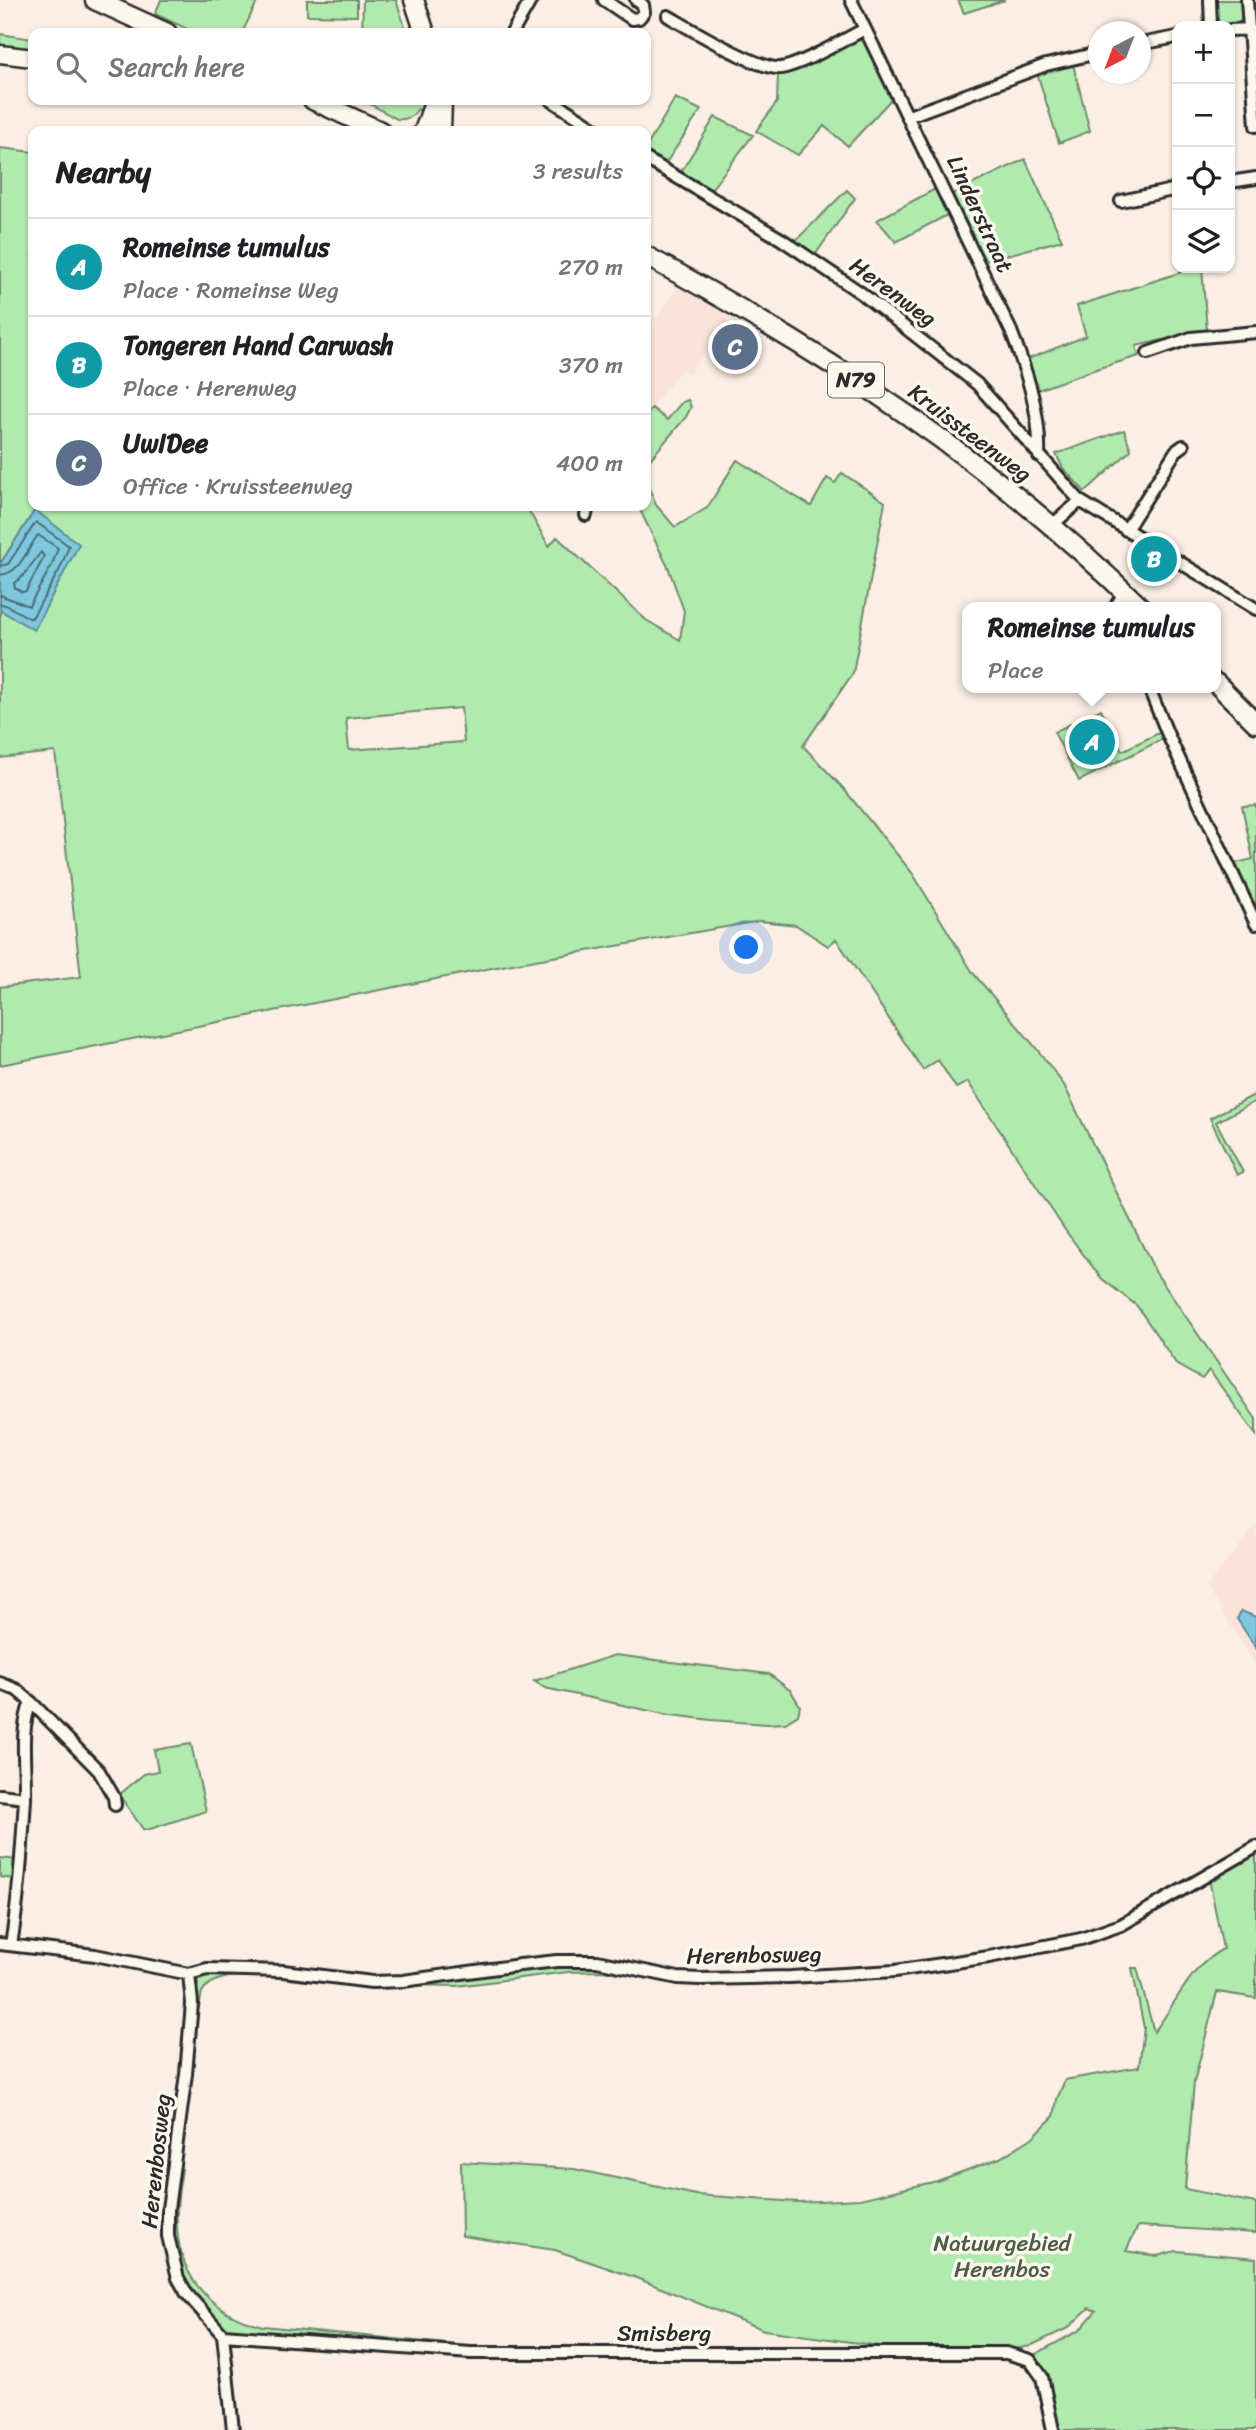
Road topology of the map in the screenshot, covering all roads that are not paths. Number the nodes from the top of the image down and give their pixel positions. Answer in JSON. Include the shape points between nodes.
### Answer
{"nodes":[{"id":1,"x":95,"y":0,"type":"edge"},
{"id":2,"x":405,"y":0,"type":"edge"},
{"id":3,"x":414,"y":0,"type":"edge"},
{"id":4,"x":531,"y":0,"type":"edge"},
{"id":5,"x":604,"y":0,"type":"edge"},
{"id":6,"x":636,"y":0,"type":"edge"},
{"id":7,"x":851,"y":0,"type":"edge"},
{"id":8,"x":1210,"y":0,"type":"edge"},
{"id":9,"x":1247,"y":0,"type":"edge"},
{"id":10,"x":668,"y":16,"type":"dead end"},
{"id":11,"x":1211,"y":21,"type":"edge"},
{"id":12,"x":152,"y":28,"type":"edge"},
{"id":13,"x":414,"y":28,"type":"edge"},
{"id":14,"x":423,"y":28,"type":"edge"},
{"id":15,"x":515,"y":28,"type":"edge"},
{"id":16,"x":865,"y":29,"type":"junction"},
{"id":17,"x":1249,"y":29,"type":"junction"},
{"id":18,"x":1235,"y":30,"type":"edge"},
{"id":19,"x":1172,"y":38,"type":"edge"},
{"id":20,"x":1151,"y":42,"type":"edge"},
{"id":21,"x":0,"y":54,"type":"edge"},
{"id":22,"x":1088,"y":55,"type":"edge"},
{"id":23,"x":28,"y":57,"type":"edge"},
{"id":24,"x":324,"y":105,"type":"edge"},
{"id":25,"x":433,"y":105,"type":"edge"},
{"id":26,"x":442,"y":105,"type":"edge"},
{"id":27,"x":559,"y":105,"type":"edge"},
{"id":28,"x":1256,"y":105,"type":"edge"},
{"id":29,"x":909,"y":116,"type":"junction"},
{"id":30,"x":369,"y":126,"type":"edge"},
{"id":31,"x":426,"y":126,"type":"edge"},
{"id":32,"x":441,"y":126,"type":"edge"},
{"id":33,"x":591,"y":126,"type":"edge"},
{"id":34,"x":1256,"y":126,"type":"edge"},
{"id":35,"x":651,"y":162,"type":"edge"},
{"id":36,"x":1256,"y":178,"type":"edge"},
{"id":37,"x":1235,"y":181,"type":"edge"},
{"id":38,"x":1172,"y":190,"type":"edge"},
{"id":39,"x":1121,"y":201,"type":"dead end"},
{"id":40,"x":651,"y":259,"type":"edge"},
{"id":41,"x":1256,"y":332,"type":"edge"},
{"id":42,"x":1148,"y":353,"type":"dead end"},
{"id":43,"x":1182,"y":446,"type":"dead end"},
{"id":44,"x":1039,"y":456,"type":"junction"},
{"id":45,"x":1080,"y":502,"type":"junction"},
{"id":46,"x":1051,"y":526,"type":"junction"},
{"id":47,"x":1126,"y":530,"type":"junction"},
{"id":48,"x":1122,"y":600,"type":"edge"},
{"id":49,"x":1256,"y":609,"type":"edge"},
{"id":50,"x":1221,"y":688,"type":"edge"},
{"id":51,"x":1151,"y":693,"type":"edge"},
{"id":52,"x":1256,"y":723,"type":"edge"},
{"id":53,"x":1256,"y":924,"type":"edge"},
{"id":54,"x":0,"y":1683,"type":"edge"},
{"id":55,"x":31,"y":1702,"type":"junction"},
{"id":56,"x":0,"y":1795,"type":"edge"},
{"id":57,"x":25,"y":1798,"type":"junction"},
{"id":58,"x":115,"y":1805,"type":"dead end"},
{"id":59,"x":1256,"y":1847,"type":"edge"},
{"id":60,"x":5,"y":1945,"type":"edge"},
{"id":61,"x":189,"y":1974,"type":"junction"},
{"id":62,"x":223,"y":2335,"type":"junction"},
{"id":63,"x":233,"y":2430,"type":"edge"},
{"id":64,"x":1054,"y":2430,"type":"edge"}],
"edges":[{"from":1,"to":12,"type":"main road"},
{"from":2,"to":13,"type":"main road"},
{"from":3,"to":14,"type":"main road"},
{"from":4,"to":15,"type":"street"},
{"from":5,"to":6,"type":"street","via":[[632,19],[644,12]]},
{"from":7,"to":16,"type":"street","name":"Linderstraat"},
{"from":8,"to":11,"type":"street"},
{"from":9,"to":17,"type":"street"},
{"from":10,"to":16,"type":"street","via":[[773,68],[791,65]]},
{"from":16,"to":29,"type":"street","name":"Linderstraat"},
{"from":17,"to":18,"type":"street"},
{"from":17,"to":28,"type":"street"},
{"from":19,"to":20,"type":"street"},
{"from":21,"to":23,"type":"street"},
{"from":22,"to":29,"type":"street","via":[[1046,65]]},
{"from":24,"to":30,"type":"main road"},
{"from":25,"to":31,"type":"main road"},
{"from":26,"to":32,"type":"main road"},
{"from":27,"to":33,"type":"street"},
{"from":28,"to":34,"type":"street"},
{"from":29,"to":44,"type":"street","name":"Linderstraat","via":[[1012,331],[1030,383]]},
{"from":35,"to":44,"type":"street","name":"Herenweg","via":[[861,293],[976,384]]},
{"from":36,"to":37,"type":"street"},
{"from":38,"to":39,"type":"street"},
{"from":40,"to":46,"type":"main road","name":"Kruissteenweg","number":"N79","via":[[874,391]]},
{"from":41,"to":42,"type":"street","via":[[1191,338]]},
{"from":43,"to":47,"type":"street"},
{"from":44,"to":45,"type":"street","name":"Herenweg"},
{"from":45,"to":46,"type":"street"},
{"from":45,"to":47,"type":"street","name":"Herenweg"},
{"from":46,"to":48,"type":"main road","name":"Kruissteenweg","number":"N79"},
{"from":47,"to":49,"type":"street","name":"Herenweg"},
{"from":50,"to":52,"type":"main road"},
{"from":51,"to":53,"type":"street"},
{"from":54,"to":55,"type":"street"},
{"from":55,"to":57,"type":"street","via":[[25,1717]]},
{"from":55,"to":58,"type":"street","via":[[99,1771]]},
{"from":56,"to":57,"type":"street"},
{"from":57,"to":60,"type":"street"},
{"from":59,"to":61,"type":"street","name":"Herenbosweg","via":[[1102,1933],[895,1971],[700,1979],[584,1961],[373,1982],[283,1971],[207,1969]]},
{"from":60,"to":61,"type":"street","name":"Herenbosweg","via":[[95,1955]]},
{"from":61,"to":62,"type":"street","name":"Herenbosweg","via":[[192,2003],[168,2236],[178,2278]]},
{"from":62,"to":63,"type":"street"},
{"from":62,"to":64,"type":"street","name":"Smisberg","via":[[471,2353],[1006,2353],[1030,2360],[1042,2377]]}]}
